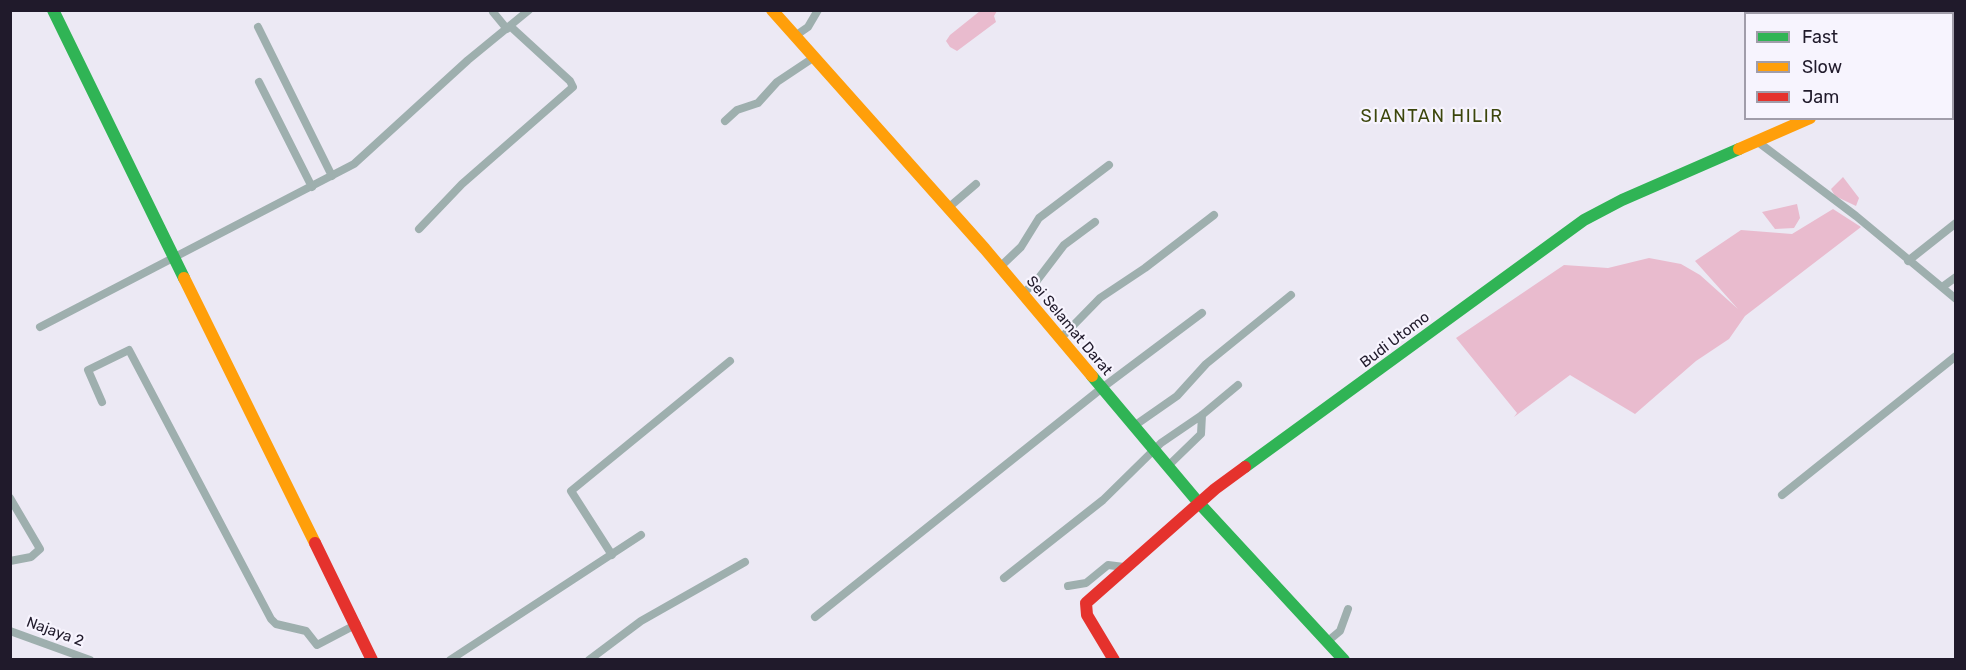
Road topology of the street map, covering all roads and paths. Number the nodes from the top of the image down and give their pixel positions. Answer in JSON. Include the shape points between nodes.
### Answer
{"nodes":[{"id":1,"x":53,"y":10,"type":"edge"},
{"id":2,"x":529,"y":10,"type":"edge"},
{"id":3,"x":772,"y":10,"type":"edge"},
{"id":4,"x":818,"y":10,"type":"edge"},
{"id":5,"x":493,"y":12,"type":"dead end"},
{"id":6,"x":258,"y":27,"type":"dead end"},
{"id":7,"x":509,"y":27,"type":"junction"},
{"id":8,"x":797,"y":35,"type":"junction"},
{"id":9,"x":813,"y":58,"type":"junction"},
{"id":10,"x":259,"y":82,"type":"dead end"},
{"id":11,"x":1806,"y":120,"type":"edge"},
{"id":12,"x":725,"y":121,"type":"dead end"},
{"id":13,"x":1758,"y":142,"type":"junction"},
{"id":14,"x":1109,"y":165,"type":"dead end"},
{"id":15,"x":332,"y":176,"type":"junction"},
{"id":16,"x":976,"y":184,"type":"dead end"},
{"id":17,"x":312,"y":187,"type":"junction"},
{"id":18,"x":951,"y":205,"type":"junction"},
{"id":19,"x":1214,"y":215,"type":"dead end"},
{"id":20,"x":1095,"y":222,"type":"dead end"},
{"id":21,"x":1956,"y":223,"type":"edge"},
{"id":22,"x":419,"y":229,"type":"dead end"},
{"id":23,"x":173,"y":258,"type":"junction"},
{"id":24,"x":1908,"y":261,"type":"junction"},
{"id":25,"x":1002,"y":265,"type":"junction"},
{"id":26,"x":1956,"y":277,"type":"edge"},
{"id":27,"x":1945,"y":285,"type":"dead end"},
{"id":28,"x":1025,"y":292,"type":"junction"},
{"id":29,"x":1292,"y":295,"type":"dead end"},
{"id":30,"x":1956,"y":299,"type":"edge"},
{"id":31,"x":1202,"y":313,"type":"dead end"},
{"id":32,"x":40,"y":327,"type":"dead end"},
{"id":33,"x":1063,"y":336,"type":"junction"},
{"id":34,"x":1956,"y":356,"type":"edge"},
{"id":35,"x":730,"y":361,"type":"dead end"},
{"id":36,"x":1238,"y":385,"type":"dead end"},
{"id":37,"x":1105,"y":386,"type":"junction"},
{"id":38,"x":102,"y":402,"type":"dead end"},
{"id":39,"x":1202,"y":415,"type":"junction"},
{"id":40,"x":1138,"y":423,"type":"junction"},
{"id":41,"x":1158,"y":447,"type":"junction"},
{"id":42,"x":1171,"y":462,"type":"junction"},
{"id":43,"x":1782,"y":495,"type":"dead end"},
{"id":44,"x":10,"y":498,"type":"edge"},
{"id":45,"x":1202,"y":500,"type":"junction"},
{"id":46,"x":641,"y":535,"type":"dead end"},
{"id":47,"x":612,"y":555,"type":"junction"},
{"id":48,"x":10,"y":561,"type":"edge"},
{"id":49,"x":745,"y":562,"type":"dead end"},
{"id":50,"x":1124,"y":567,"type":"junction"},
{"id":51,"x":1004,"y":578,"type":"dead end"},
{"id":52,"x":1068,"y":586,"type":"dead end"},
{"id":53,"x":1348,"y":609,"type":"dead end"},
{"id":54,"x":814,"y":617,"type":"dead end"},
{"id":55,"x":357,"y":624,"type":"junction"},
{"id":56,"x":10,"y":631,"type":"edge"},
{"id":57,"x":1330,"y":640,"type":"junction"},
{"id":58,"x":90,"y":660,"type":"edge"},
{"id":59,"x":372,"y":660,"type":"edge"},
{"id":60,"x":450,"y":660,"type":"edge"},
{"id":61,"x":589,"y":660,"type":"edge"},
{"id":62,"x":1114,"y":660,"type":"edge"},
{"id":63,"x":1344,"y":660,"type":"edge"}],
"edges":[{"from":1,"to":23,"type":"street"},
{"from":2,"to":7,"type":"street"},
{"from":3,"to":8,"type":"street","name":"Sei Selamat Darat"},
{"from":4,"to":8,"type":"street","via":[[808,27]]},
{"from":5,"to":7,"type":"street"},
{"from":6,"to":15,"type":"street"},
{"from":7,"to":15,"type":"street","via":[[360,160]]},
{"from":7,"to":22,"type":"street","via":[[573,87],[462,184]]},
{"from":8,"to":9,"type":"street","name":"Sei Selamat Darat"},
{"from":9,"to":12,"type":"street","via":[[777,82],[758,103],[737,110]]},
{"from":9,"to":18,"type":"street","name":"Sei Selamat Darat"},
{"from":10,"to":17,"type":"street"},
{"from":11,"to":13,"type":"street","name":"Budi Utomo"},
{"from":13,"to":24,"type":"street"},
{"from":13,"to":45,"type":"street","name":"Budi Utomo","via":[[1584,220]]},
{"from":14,"to":25,"type":"street","via":[[1039,218],[1013,256]]},
{"from":15,"to":17,"type":"street"},
{"from":16,"to":18,"type":"street"},
{"from":17,"to":23,"type":"street"},
{"from":18,"to":25,"type":"street","name":"Sei Selamat Darat"},
{"from":19,"to":33,"type":"street","via":[[1100,298]]},
{"from":20,"to":28,"type":"street","via":[[1064,244]]},
{"from":21,"to":24,"type":"street"},
{"from":23,"to":32,"type":"street"},
{"from":23,"to":55,"type":"street"},
{"from":24,"to":30,"type":"street"},
{"from":25,"to":28,"type":"street","name":"Sei Selamat Darat"},
{"from":26,"to":27,"type":"street"},
{"from":28,"to":33,"type":"street","name":"Sei Selamat Darat"},
{"from":29,"to":40,"type":"street","via":[[1206,364],[1177,396]]},
{"from":31,"to":37,"type":"street"},
{"from":33,"to":37,"type":"street","name":"Sei Selamat Darat"},
{"from":34,"to":43,"type":"street"},
{"from":35,"to":47,"type":"street","via":[[572,490]]},
{"from":36,"to":39,"type":"street"},
{"from":37,"to":40,"type":"street","name":"Sei Selamat Darat"},
{"from":37,"to":54,"type":"street"},
{"from":38,"to":55,"type":"street","via":[[88,370],[129,350],[271,619],[306,632],[317,645]]},
{"from":39,"to":41,"type":"street"},
{"from":39,"to":42,"type":"street","via":[[1201,434]]},
{"from":40,"to":41,"type":"street","name":"Sei Selamat Darat"},
{"from":41,"to":42,"type":"street","name":"Sei Selamat Darat"},
{"from":41,"to":51,"type":"street","via":[[1103,500]]},
{"from":42,"to":45,"type":"street","name":"Sei Selamat Darat"},
{"from":44,"to":48,"type":"street","via":[[40,549],[31,556]]},
{"from":45,"to":50,"type":"street","name":"Budi Utomo"},
{"from":45,"to":57,"type":"street","name":"Sei Selamat Darat"},
{"from":46,"to":47,"type":"street"},
{"from":47,"to":60,"type":"street"},
{"from":49,"to":61,"type":"street","via":[[641,621]]},
{"from":50,"to":52,"type":"street","via":[[1108,565],[1086,583]]},
{"from":50,"to":62,"type":"street","name":"Budi Utomo","via":[[1086,603],[1087,615]]},
{"from":53,"to":57,"type":"street","via":[[1340,631]]},
{"from":55,"to":59,"type":"street"},
{"from":56,"to":58,"type":"street","name":"Najaya 2"},
{"from":57,"to":63,"type":"street","name":"Sei Selamat Darat"}]}
